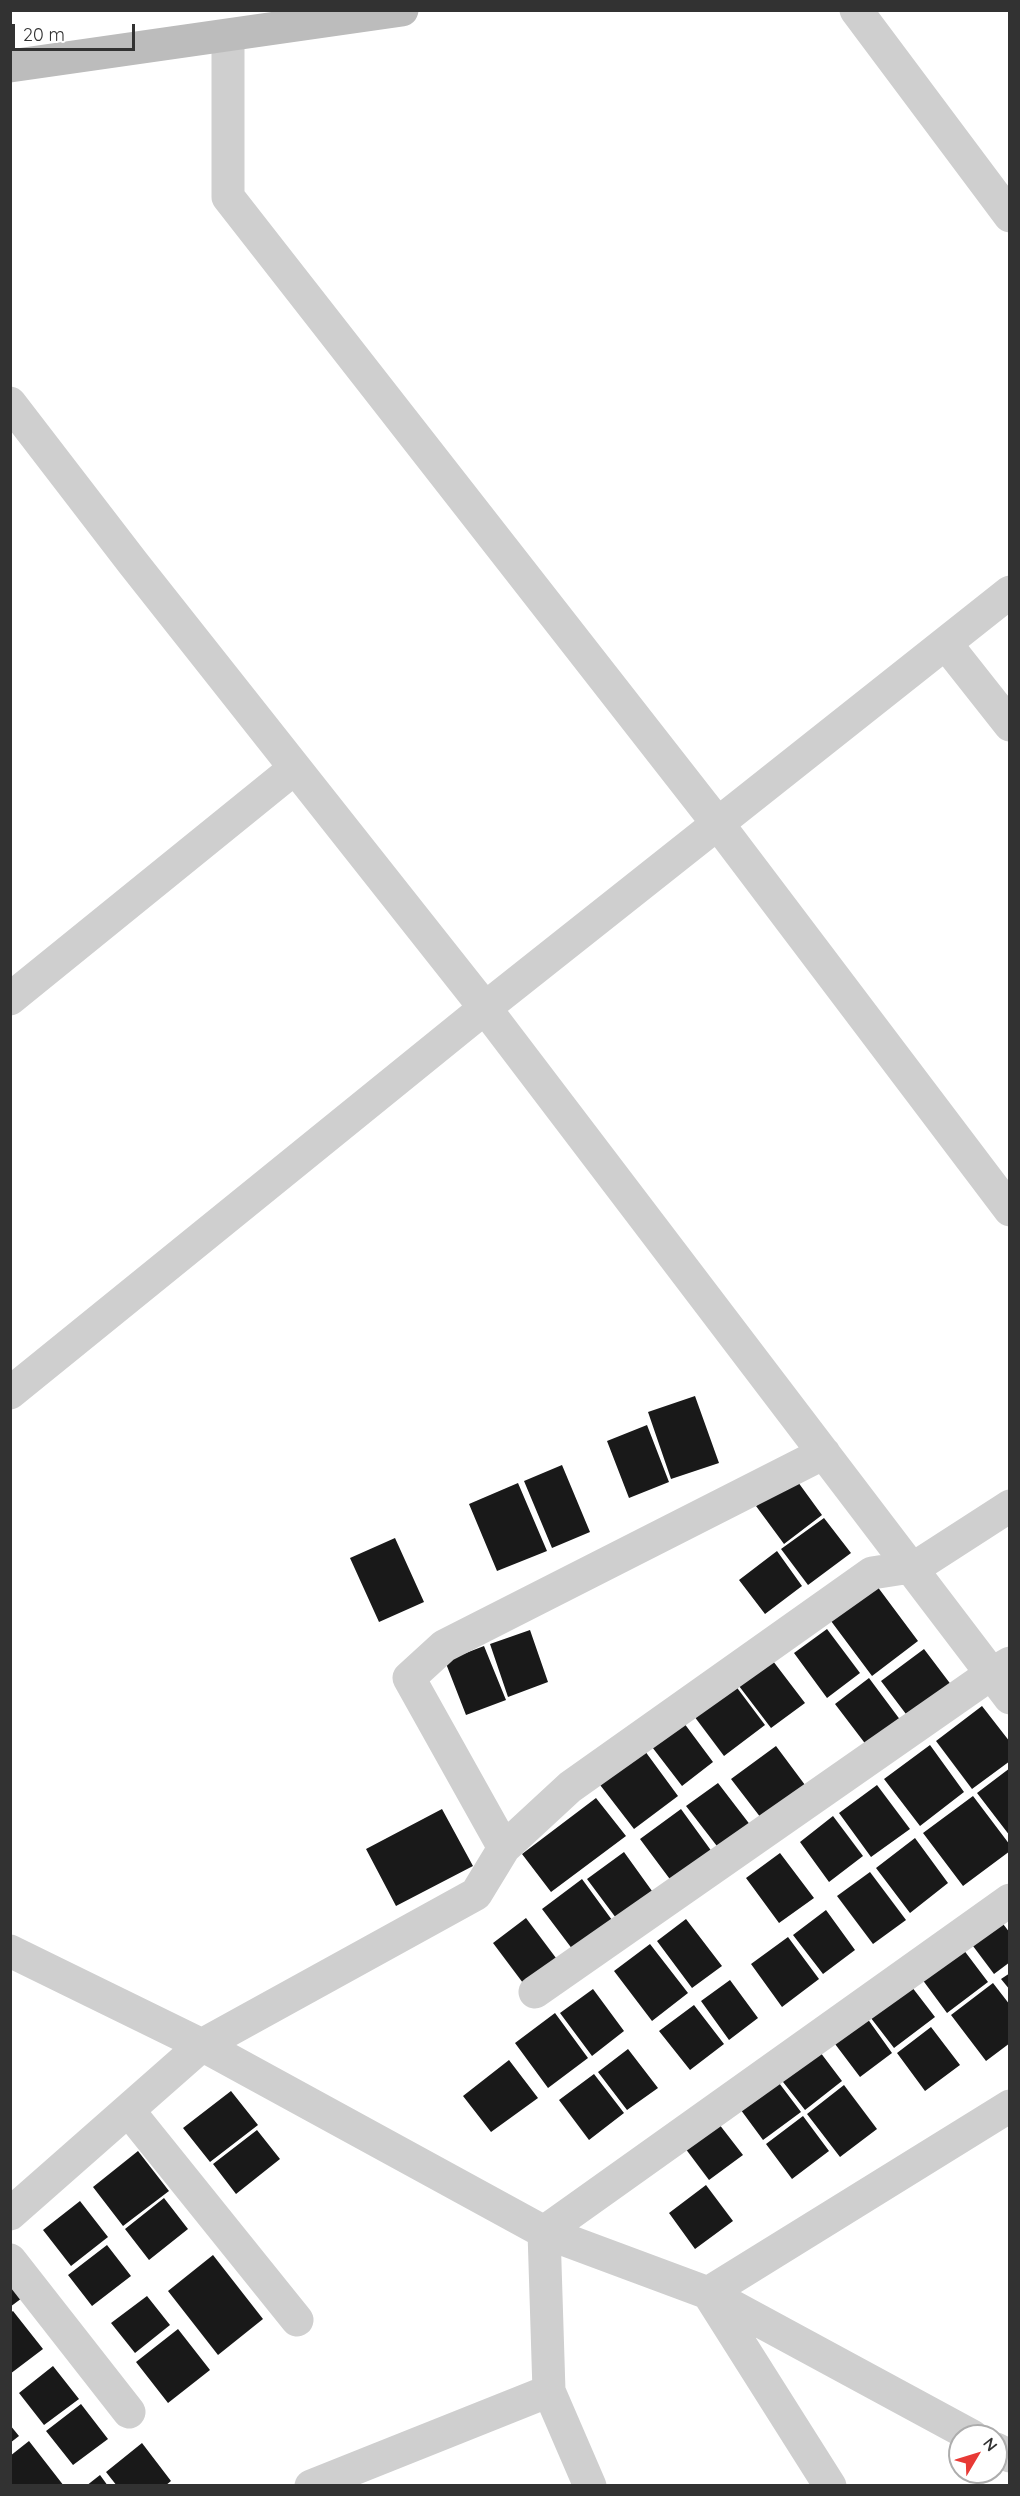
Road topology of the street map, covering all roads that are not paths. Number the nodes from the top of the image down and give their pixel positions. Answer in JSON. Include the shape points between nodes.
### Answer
{"nodes":[{"id":1,"x":402,"y":10,"type":"edge"},
{"id":2,"x":856,"y":10,"type":"edge"},
{"id":3,"x":228,"y":36,"type":"junction"},
{"id":4,"x":10,"y":66,"type":"edge"},
{"id":5,"x":1010,"y":216,"type":"edge"},
{"id":6,"x":10,"y":403,"type":"edge"},
{"id":7,"x":1010,"y":592,"type":"edge"},
{"id":8,"x":946,"y":644,"type":"junction"},
{"id":9,"x":1010,"y":725,"type":"edge"},
{"id":10,"x":296,"y":768,"type":"junction"},
{"id":11,"x":718,"y":824,"type":"junction"},
{"id":12,"x":10,"y":999,"type":"edge"},
{"id":13,"x":485,"y":1008,"type":"junction"},
{"id":14,"x":1010,"y":1210,"type":"edge"},
{"id":15,"x":11,"y":1393,"type":"edge"},
{"id":16,"x":824,"y":1453,"type":"junction"},
{"id":17,"x":1010,"y":1506,"type":"edge"},
{"id":18,"x":910,"y":1567,"type":"junction"},
{"id":19,"x":1003,"y":1678,"type":"edge"},
{"id":20,"x":504,"y":1848,"type":"junction"},
{"id":21,"x":1010,"y":1900,"type":"edge"},
{"id":22,"x":10,"y":1951,"type":"edge"},
{"id":23,"x":535,"y":1992,"type":"dead end"},
{"id":24,"x":202,"y":2045,"type":"junction"},
{"id":25,"x":1010,"y":2106,"type":"edge"},
{"id":26,"x":128,"y":2110,"type":"junction"},
{"id":27,"x":10,"y":2214,"type":"edge"},
{"id":28,"x":544,"y":2232,"type":"junction"},
{"id":29,"x":10,"y":2260,"type":"edge"},
{"id":30,"x":708,"y":2293,"type":"junction"},
{"id":31,"x":297,"y":2320,"type":"dead end"},
{"id":32,"x":549,"y":2391,"type":"junction"},
{"id":33,"x":129,"y":2412,"type":"dead end"},
{"id":34,"x":950,"y":2424,"type":"edge"},
{"id":35,"x":311,"y":2486,"type":"edge"},
{"id":36,"x":590,"y":2486,"type":"edge"},
{"id":37,"x":830,"y":2486,"type":"edge"}],
"edges":[{"from":1,"to":3,"type":"main road"},
{"from":2,"to":5,"type":"street"},
{"from":3,"to":4,"type":"main road"},
{"from":3,"to":11,"type":"street","via":[[228,197]]},
{"from":6,"to":10,"type":"street"},
{"from":7,"to":8,"type":"street"},
{"from":8,"to":9,"type":"street"},
{"from":8,"to":11,"type":"street"},
{"from":10,"to":12,"type":"street"},
{"from":10,"to":13,"type":"street"},
{"from":11,"to":13,"type":"street"},
{"from":11,"to":14,"type":"street"},
{"from":13,"to":15,"type":"street"},
{"from":13,"to":16,"type":"street"},
{"from":16,"to":18,"type":"street"},
{"from":16,"to":20,"type":"street","via":[[444,1646],[409,1678]]},
{"from":17,"to":18,"type":"street"},
{"from":18,"to":19,"type":"street"},
{"from":18,"to":20,"type":"street","via":[[872,1573],[570,1786]]},
{"from":19,"to":23,"type":"street"},
{"from":20,"to":24,"type":"street","via":[[476,1894]]},
{"from":21,"to":28,"type":"street"},
{"from":22,"to":24,"type":"street"},
{"from":24,"to":26,"type":"street"},
{"from":24,"to":28,"type":"street"},
{"from":25,"to":30,"type":"street"},
{"from":26,"to":27,"type":"street"},
{"from":26,"to":31,"type":"street"},
{"from":28,"to":30,"type":"street"},
{"from":28,"to":32,"type":"street"},
{"from":29,"to":33,"type":"street"},
{"from":30,"to":34,"type":"street"},
{"from":30,"to":37,"type":"street"},
{"from":32,"to":35,"type":"street"},
{"from":32,"to":36,"type":"street"}]}
